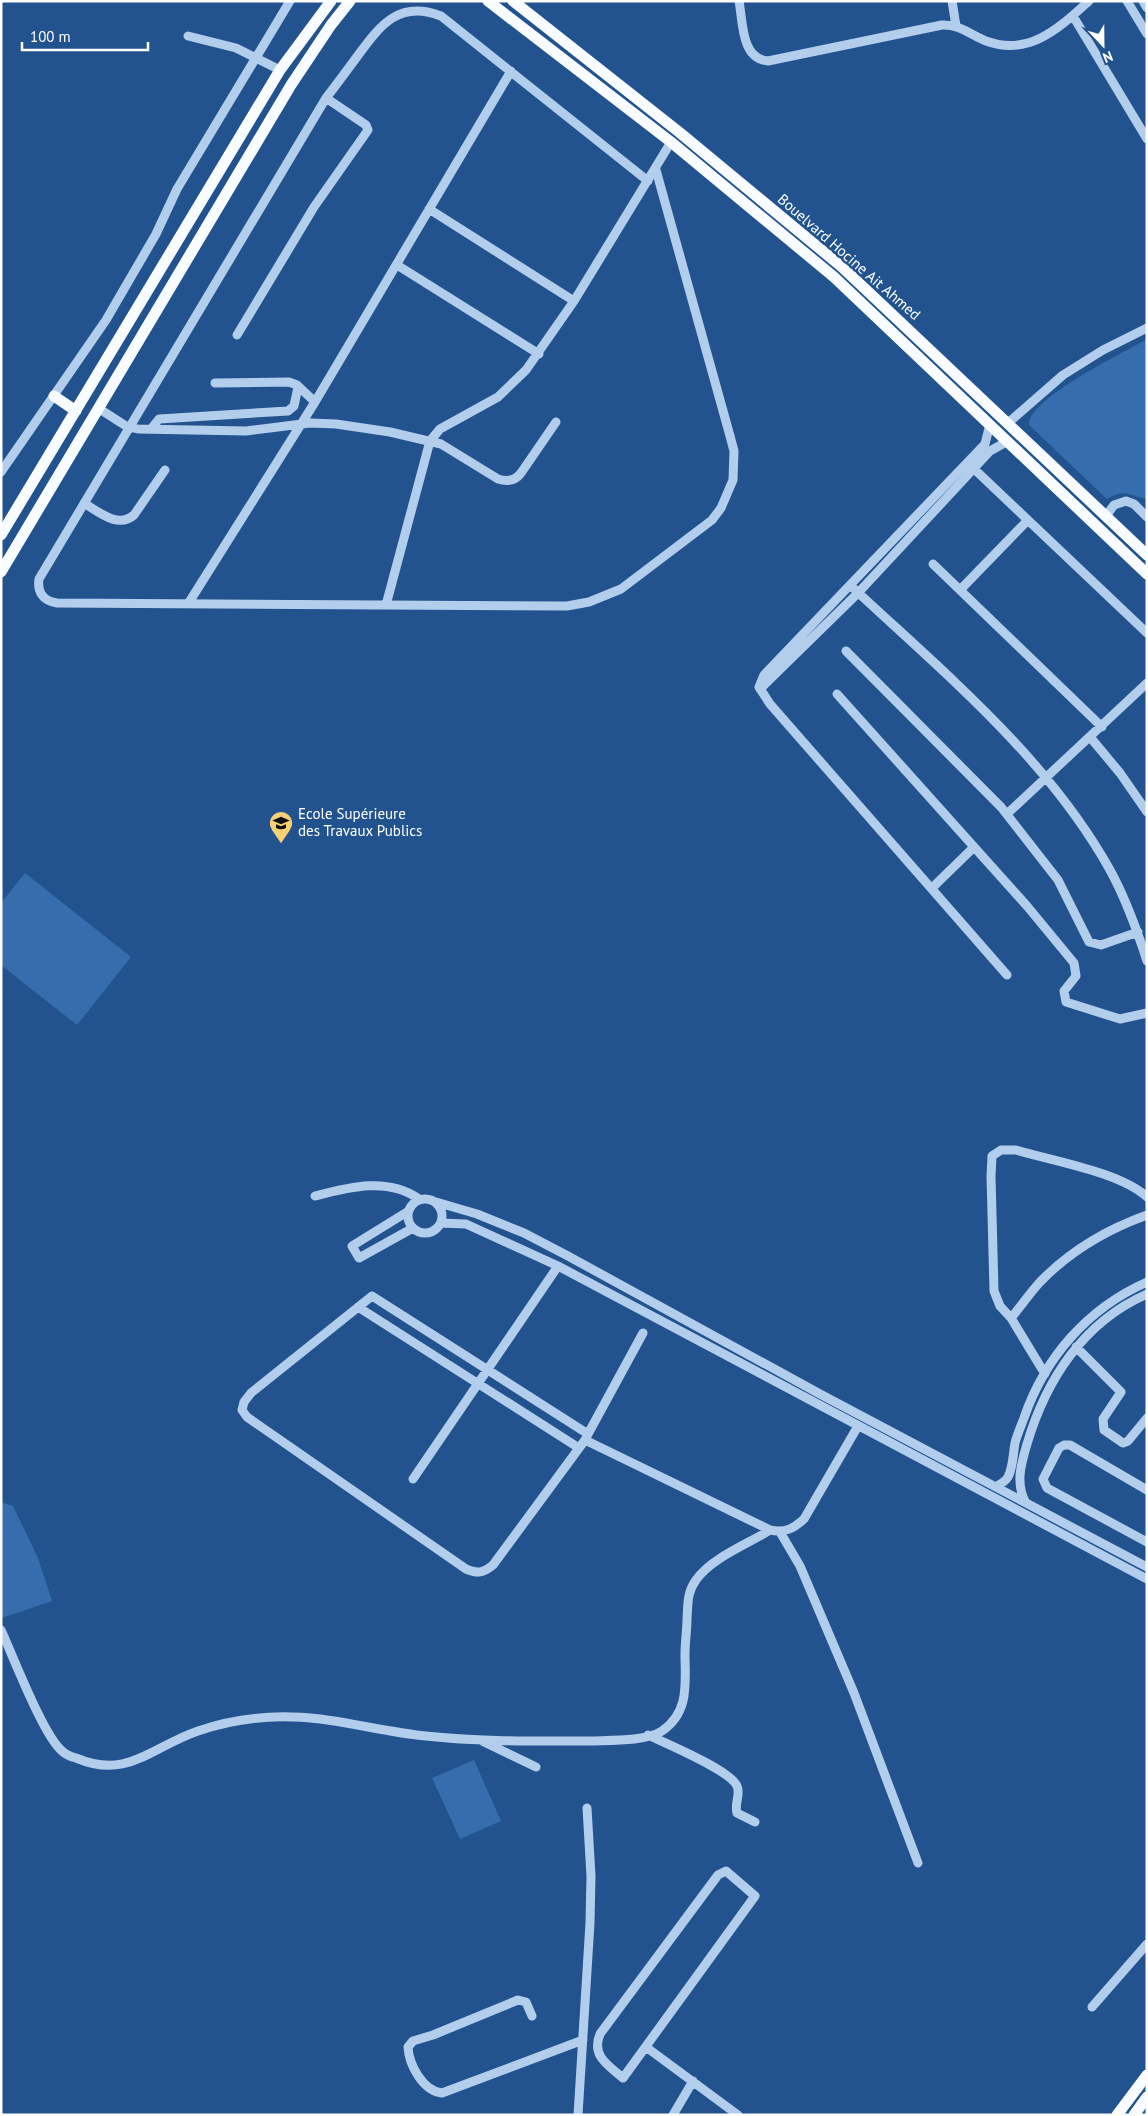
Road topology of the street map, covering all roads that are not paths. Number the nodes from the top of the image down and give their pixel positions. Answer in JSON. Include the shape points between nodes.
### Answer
{"nodes":[{"id":1,"x":290,"y":1,"type":"edge"},
{"id":2,"x":331,"y":1,"type":"edge"},
{"id":3,"x":350,"y":1,"type":"edge"},
{"id":4,"x":488,"y":1,"type":"edge"},
{"id":5,"x":514,"y":1,"type":"edge"},
{"id":6,"x":739,"y":1,"type":"edge"},
{"id":7,"x":952,"y":1,"type":"edge"},
{"id":8,"x":1089,"y":1,"type":"edge"},
{"id":9,"x":1127,"y":1,"type":"edge"},
{"id":10,"x":1143,"y":1,"type":"edge"},
{"id":11,"x":1147,"y":8,"type":"edge"},
{"id":12,"x":1073,"y":16,"type":"junction"},
{"id":13,"x":956,"y":26,"type":"junction"},
{"id":14,"x":1147,"y":34,"type":"edge"},
{"id":15,"x":188,"y":36,"type":"dead end"},
{"id":16,"x":256,"y":57,"type":"junction"},
{"id":17,"x":280,"y":70,"type":"junction"},
{"id":18,"x":511,"y":71,"type":"junction"},
{"id":19,"x":326,"y":98,"type":"junction"},
{"id":20,"x":1147,"y":139,"type":"edge"},
{"id":21,"x":671,"y":142,"type":"junction"},
{"id":22,"x":656,"y":170,"type":"junction"},
{"id":23,"x":648,"y":181,"type":"junction"},
{"id":24,"x":430,"y":209,"type":"junction"},
{"id":25,"x":397,"y":265,"type":"junction"},
{"id":26,"x":574,"y":301,"type":"junction"},
{"id":27,"x":1147,"y":328,"type":"edge"},
{"id":28,"x":237,"y":335,"type":"dead end"},
{"id":29,"x":538,"y":354,"type":"junction"},
{"id":30,"x":215,"y":383,"type":"dead end"},
{"id":31,"x":298,"y":387,"type":"junction"},
{"id":32,"x":54,"y":396,"type":"junction"},
{"id":33,"x":315,"y":402,"type":"junction"},
{"id":34,"x":98,"y":408,"type":"junction"},
{"id":35,"x":76,"y":411,"type":"junction"},
{"id":36,"x":556,"y":422,"type":"dead end"},
{"id":37,"x":1008,"y":423,"type":"junction"},
{"id":38,"x":301,"y":424,"type":"junction"},
{"id":39,"x":990,"y":424,"type":"junction"},
{"id":40,"x":130,"y":427,"type":"junction"},
{"id":41,"x":151,"y":429,"type":"junction"},
{"id":42,"x":430,"y":441,"type":"junction"},
{"id":43,"x":1008,"y":441,"type":"junction"},
{"id":44,"x":971,"y":466,"type":"junction"},
{"id":45,"x":165,"y":470,"type":"dead end"},
{"id":46,"x":1,"y":472,"type":"edge"},
{"id":47,"x":84,"y":503,"type":"junction"},
{"id":48,"x":1146,"y":514,"type":"edge"},
{"id":49,"x":1106,"y":516,"type":"junction"},
{"id":50,"x":1028,"y":520,"type":"junction"},
{"id":51,"x":1,"y":535,"type":"edge"},
{"id":52,"x":1147,"y":555,"type":"edge"},
{"id":53,"x":933,"y":564,"type":"dead end"},
{"id":54,"x":1,"y":572,"type":"edge"},
{"id":55,"x":1147,"y":574,"type":"edge"},
{"id":56,"x":851,"y":586,"type":"junction"},
{"id":57,"x":960,"y":590,"type":"junction"},
{"id":58,"x":858,"y":593,"type":"junction"},
{"id":59,"x":188,"y":604,"type":"junction"},
{"id":60,"x":386,"y":605,"type":"junction"},
{"id":61,"x":1147,"y":633,"type":"edge"},
{"id":62,"x":846,"y":651,"type":"dead end"},
{"id":63,"x":1145,"y":688,"type":"edge"},
{"id":64,"x":760,"y":689,"type":"junction"},
{"id":65,"x":837,"y":694,"type":"dead end"},
{"id":66,"x":1102,"y":727,"type":"junction"},
{"id":67,"x":1090,"y":737,"type":"junction"},
{"id":68,"x":1046,"y":777,"type":"junction"},
{"id":69,"x":1144,"y":802,"type":"edge"},
{"id":70,"x":1147,"y":812,"type":"edge"},
{"id":71,"x":1007,"y":814,"type":"junction"},
{"id":72,"x":973,"y":848,"type":"junction"},
{"id":73,"x":932,"y":888,"type":"junction"},
{"id":74,"x":1138,"y":932,"type":"junction"},
{"id":75,"x":1147,"y":961,"type":"edge"},
{"id":76,"x":1007,"y":975,"type":"dead end"},
{"id":77,"x":1147,"y":1013,"type":"edge"},
{"id":78,"x":315,"y":1196,"type":"dead end"},
{"id":79,"x":1147,"y":1197,"type":"edge"},
{"id":80,"x":419,"y":1199,"type":"junction"},
{"id":81,"x":436,"y":1202,"type":"junction"},
{"id":82,"x":408,"y":1212,"type":"junction"},
{"id":83,"x":1147,"y":1215,"type":"edge"},
{"id":84,"x":441,"y":1223,"type":"junction"},
{"id":85,"x":413,"y":1228,"type":"junction"},
{"id":86,"x":558,"y":1266,"type":"junction"},
{"id":87,"x":1147,"y":1282,"type":"edge"},
{"id":88,"x":1147,"y":1294,"type":"edge"},
{"id":89,"x":358,"y":1307,"type":"junction"},
{"id":90,"x":1011,"y":1318,"type":"junction"},
{"id":91,"x":643,"y":1333,"type":"dead end"},
{"id":92,"x":1076,"y":1347,"type":"junction"},
{"id":93,"x":487,"y":1370,"type":"junction"},
{"id":94,"x":1045,"y":1374,"type":"junction"},
{"id":95,"x":478,"y":1383,"type":"junction"},
{"id":96,"x":1147,"y":1418,"type":"edge"},
{"id":97,"x":858,"y":1426,"type":"junction"},
{"id":98,"x":586,"y":1437,"type":"junction"},
{"id":99,"x":579,"y":1448,"type":"junction"},
{"id":100,"x":413,"y":1479,"type":"dead end"},
{"id":101,"x":996,"y":1487,"type":"junction"},
{"id":102,"x":1147,"y":1490,"type":"edge"},
{"id":103,"x":1026,"y":1503,"type":"junction"},
{"id":104,"x":770,"y":1530,"type":"junction"},
{"id":105,"x":780,"y":1532,"type":"junction"},
{"id":106,"x":1147,"y":1542,"type":"edge"},
{"id":107,"x":1147,"y":1567,"type":"edge"},
{"id":108,"x":1147,"y":1579,"type":"edge"},
{"id":109,"x":1,"y":1630,"type":"edge"},
{"id":110,"x":648,"y":1735,"type":"junction"},
{"id":111,"x":479,"y":1739,"type":"junction"},
{"id":112,"x":536,"y":1767,"type":"dead end"},
{"id":113,"x":587,"y":1808,"type":"dead end"},
{"id":114,"x":754,"y":1822,"type":"dead end"},
{"id":115,"x":918,"y":1863,"type":"dead end"},
{"id":116,"x":1147,"y":1944,"type":"edge"},
{"id":117,"x":1092,"y":2007,"type":"dead end"},
{"id":118,"x":532,"y":2016,"type":"dead end"},
{"id":119,"x":583,"y":2040,"type":"junction"},
{"id":120,"x":646,"y":2048,"type":"junction"},
{"id":121,"x":1147,"y":2075,"type":"edge"},
{"id":122,"x":693,"y":2081,"type":"junction"},
{"id":123,"x":1147,"y":2098,"type":"edge"},
{"id":124,"x":578,"y":2115,"type":"edge"},
{"id":125,"x":673,"y":2115,"type":"edge"},
{"id":126,"x":738,"y":2115,"type":"edge"},
{"id":127,"x":1117,"y":2115,"type":"edge"},
{"id":128,"x":1134,"y":2115,"type":"edge"}],
"edges":[{"from":1,"to":16,"type":"street"},
{"from":2,"to":17,"type":"main road"},
{"from":3,"to":34,"type":"main road","via":[[291,85]]},
{"from":4,"to":21,"type":"main road"},
{"from":5,"to":37,"type":"main road","name":"Bouelvard Hocine Ait Ahmed","via":[[687,138],[842,267]]},
{"from":6,"to":13,"type":"street","via":[[748,49],[764,61],[936,26]]},
{"from":7,"to":13,"type":"street"},
{"from":8,"to":12,"type":"street"},
{"from":9,"to":14,"type":"street"},
{"from":10,"to":11,"type":"street"},
{"from":12,"to":13,"type":"street","via":[[1050,35],[1022,45],[994,43]]},
{"from":12,"to":20,"type":"street"},
{"from":15,"to":16,"type":"street","via":[[236,48]]},
{"from":16,"to":17,"type":"street"},
{"from":16,"to":32,"type":"street","via":[[177,189],[106,320]]},
{"from":17,"to":35,"type":"main road"},
{"from":18,"to":19,"type":"street","via":[[441,16],[410,10],[381,25]]},
{"from":18,"to":23,"type":"street"},
{"from":18,"to":24,"type":"street"},
{"from":19,"to":28,"type":"street","via":[[366,125],[368,130],[314,207]]},
{"from":19,"to":40,"type":"street"},
{"from":21,"to":22,"type":"street"},
{"from":21,"to":39,"type":"main road","via":[[834,277]]},
{"from":22,"to":23,"type":"street"},
{"from":22,"to":60,"type":"street","via":[[734,451],[733,480],[721,508],[712,520],[621,589],[590,602],[567,606]]},
{"from":23,"to":26,"type":"street"},
{"from":24,"to":25,"type":"street"},
{"from":24,"to":26,"type":"street"},
{"from":25,"to":29,"type":"street"},
{"from":25,"to":33,"type":"street"},
{"from":26,"to":29,"type":"street"},
{"from":27,"to":37,"type":"street","via":[[1063,375]]},
{"from":29,"to":42,"type":"street","via":[[506,390],[440,429]]},
{"from":30,"to":31,"type":"street","via":[[284,382]]},
{"from":31,"to":33,"type":"street"},
{"from":31,"to":41,"type":"street","via":[[294,406],[288,411],[159,419]]},
{"from":32,"to":35,"type":"main road"},
{"from":32,"to":46,"type":"street"},
{"from":33,"to":38,"type":"street"},
{"from":34,"to":40,"type":"street"},
{"from":34,"to":54,"type":"main road"},
{"from":35,"to":51,"type":"main road"},
{"from":36,"to":42,"type":"street","via":[[521,473],[511,481],[498,479],[447,447]]},
{"from":37,"to":49,"type":"main road","name":"Bouelvard Hocine Ait Ahmed"},
{"from":38,"to":41,"type":"street","via":[[246,431]]},
{"from":38,"to":42,"type":"street","via":[[336,424]]},
{"from":38,"to":59,"type":"street"},
{"from":39,"to":43,"type":"main road"},
{"from":39,"to":44,"type":"street","via":[[985,444]]},
{"from":40,"to":41,"type":"street"},
{"from":40,"to":47,"type":"street"},
{"from":42,"to":60,"type":"street"},
{"from":43,"to":44,"type":"street","via":[[993,448]]},
{"from":43,"to":55,"type":"main road"},
{"from":44,"to":50,"type":"street"},
{"from":44,"to":56,"type":"street"},
{"from":44,"to":58,"type":"street"},
{"from":45,"to":47,"type":"street","via":[[134,515],[127,520],[114,520]]},
{"from":47,"to":59,"type":"street","via":[[39,579],[42,596],[51,602]]},
{"from":48,"to":49,"type":"street","via":[[1130,502],[1122,501],[1114,505]]},
{"from":49,"to":52,"type":"main road","name":"Bouelvard Hocine Ait Ahmed"},
{"from":50,"to":57,"type":"street"},
{"from":50,"to":61,"type":"street"},
{"from":53,"to":57,"type":"street"},
{"from":56,"to":58,"type":"street"},
{"from":56,"to":64,"type":"street","via":[[764,675]]},
{"from":57,"to":66,"type":"street"},
{"from":58,"to":64,"type":"street"},
{"from":58,"to":68,"type":"street","via":[[937,665]]},
{"from":59,"to":60,"type":"street"},
{"from":62,"to":71,"type":"street"},
{"from":63,"to":66,"type":"street"},
{"from":64,"to":73,"type":"street"},
{"from":65,"to":72,"type":"street"},
{"from":66,"to":67,"type":"street"},
{"from":67,"to":68,"type":"street"},
{"from":67,"to":69,"type":"street"},
{"from":68,"to":71,"type":"street"},
{"from":68,"to":74,"type":"street","via":[[1110,870]]},
{"from":69,"to":70,"type":"street"},
{"from":71,"to":74,"type":"street","via":[[1058,880],[1089,942],[1101,945]]},
{"from":72,"to":73,"type":"street"},
{"from":72,"to":77,"type":"street","via":[[1027,906],[1076,966],[1076,976],[1064,994],[1066,1002],[1120,1019]]},
{"from":73,"to":76,"type":"street"},
{"from":74,"to":75,"type":"street"},
{"from":78,"to":80,"type":"street","via":[[374,1185],[409,1192]]},
{"from":79,"to":90,"type":"street","via":[[1109,1176],[1016,1150],[996,1152],[990,1160],[994,1291],[1000,1306]]},
{"from":80,"to":81,"type":"street"},
{"from":80,"to":82,"type":"street"},
{"from":81,"to":84,"type":"street","via":[[442,1212]]},
{"from":81,"to":101,"type":"street","via":[[524,1233]]},
{"from":82,"to":85,"type":"street","via":[[407,1218]]},
{"from":82,"to":85,"type":"street","via":[[352,1246],[360,1258]]},
{"from":83,"to":90,"type":"street","via":[[1087,1244],[1055,1268]]},
{"from":84,"to":85,"type":"street","via":[[428,1233]]},
{"from":84,"to":86,"type":"street","via":[[466,1224]]},
{"from":86,"to":93,"type":"street"},
{"from":86,"to":97,"type":"street"},
{"from":87,"to":94,"type":"street","via":[[1112,1300],[1090,1317],[1072,1335]]},
{"from":88,"to":92,"type":"street","via":[[1113,1313]]},
{"from":89,"to":93,"type":"street","via":[[372,1296]]},
{"from":89,"to":95,"type":"street"},
{"from":89,"to":99,"type":"street","via":[[251,1392],[242,1410],[247,1418],[466,1569],[483,1572],[493,1565]]},
{"from":90,"to":94,"type":"street"},
{"from":91,"to":98,"type":"street"},
{"from":92,"to":96,"type":"street","via":[[1121,1392],[1103,1419],[1104,1430],[1123,1443]]},
{"from":92,"to":103,"type":"street","via":[[1055,1378],[1032,1428],[1019,1483]]},
{"from":93,"to":95,"type":"street"},
{"from":93,"to":98,"type":"street"},
{"from":94,"to":101,"type":"street","via":[[1024,1415],[1008,1477]]},
{"from":95,"to":99,"type":"street"},
{"from":95,"to":100,"type":"street"},
{"from":97,"to":105,"type":"street","via":[[804,1520],[790,1530]]},
{"from":97,"to":108,"type":"street"},
{"from":98,"to":99,"type":"street"},
{"from":98,"to":104,"type":"street"},
{"from":101,"to":103,"type":"street"},
{"from":102,"to":106,"type":"street","via":[[1070,1445],[1059,1448],[1044,1479],[1048,1488]]},
{"from":103,"to":107,"type":"street"},
{"from":104,"to":105,"type":"street"},
{"from":104,"to":110,"type":"street","via":[[714,1562],[694,1582],[688,1594],[684,1704],[676,1718],[661,1732]]},
{"from":105,"to":115,"type":"street","via":[[800,1566],[854,1693]]},
{"from":109,"to":111,"type":"street","via":[[48,1733],[62,1751],[102,1766],[135,1762],[178,1738],[223,1724],[290,1716],[424,1736]]},
{"from":110,"to":111,"type":"street","via":[[612,1740]]},
{"from":110,"to":114,"type":"street","via":[[731,1779],[738,1790],[737,1813]]},
{"from":111,"to":112,"type":"street"},
{"from":113,"to":119,"type":"street","via":[[591,1888]]},
{"from":116,"to":117,"type":"street"},
{"from":118,"to":119,"type":"street","via":[[526,2002],[518,2000],[413,2041],[408,2047],[409,2054],[425,2086],[442,2093]]},
{"from":119,"to":124,"type":"street"},
{"from":120,"to":120,"type":"street","via":[[623,2078],[602,2060],[596,2047],[600,2034],[718,1875],[726,1871],[755,1896]]},
{"from":120,"to":122,"type":"street"},
{"from":121,"to":127,"type":"main road"},
{"from":122,"to":125,"type":"street"},
{"from":122,"to":126,"type":"street"},
{"from":123,"to":128,"type":"main road"}]}
